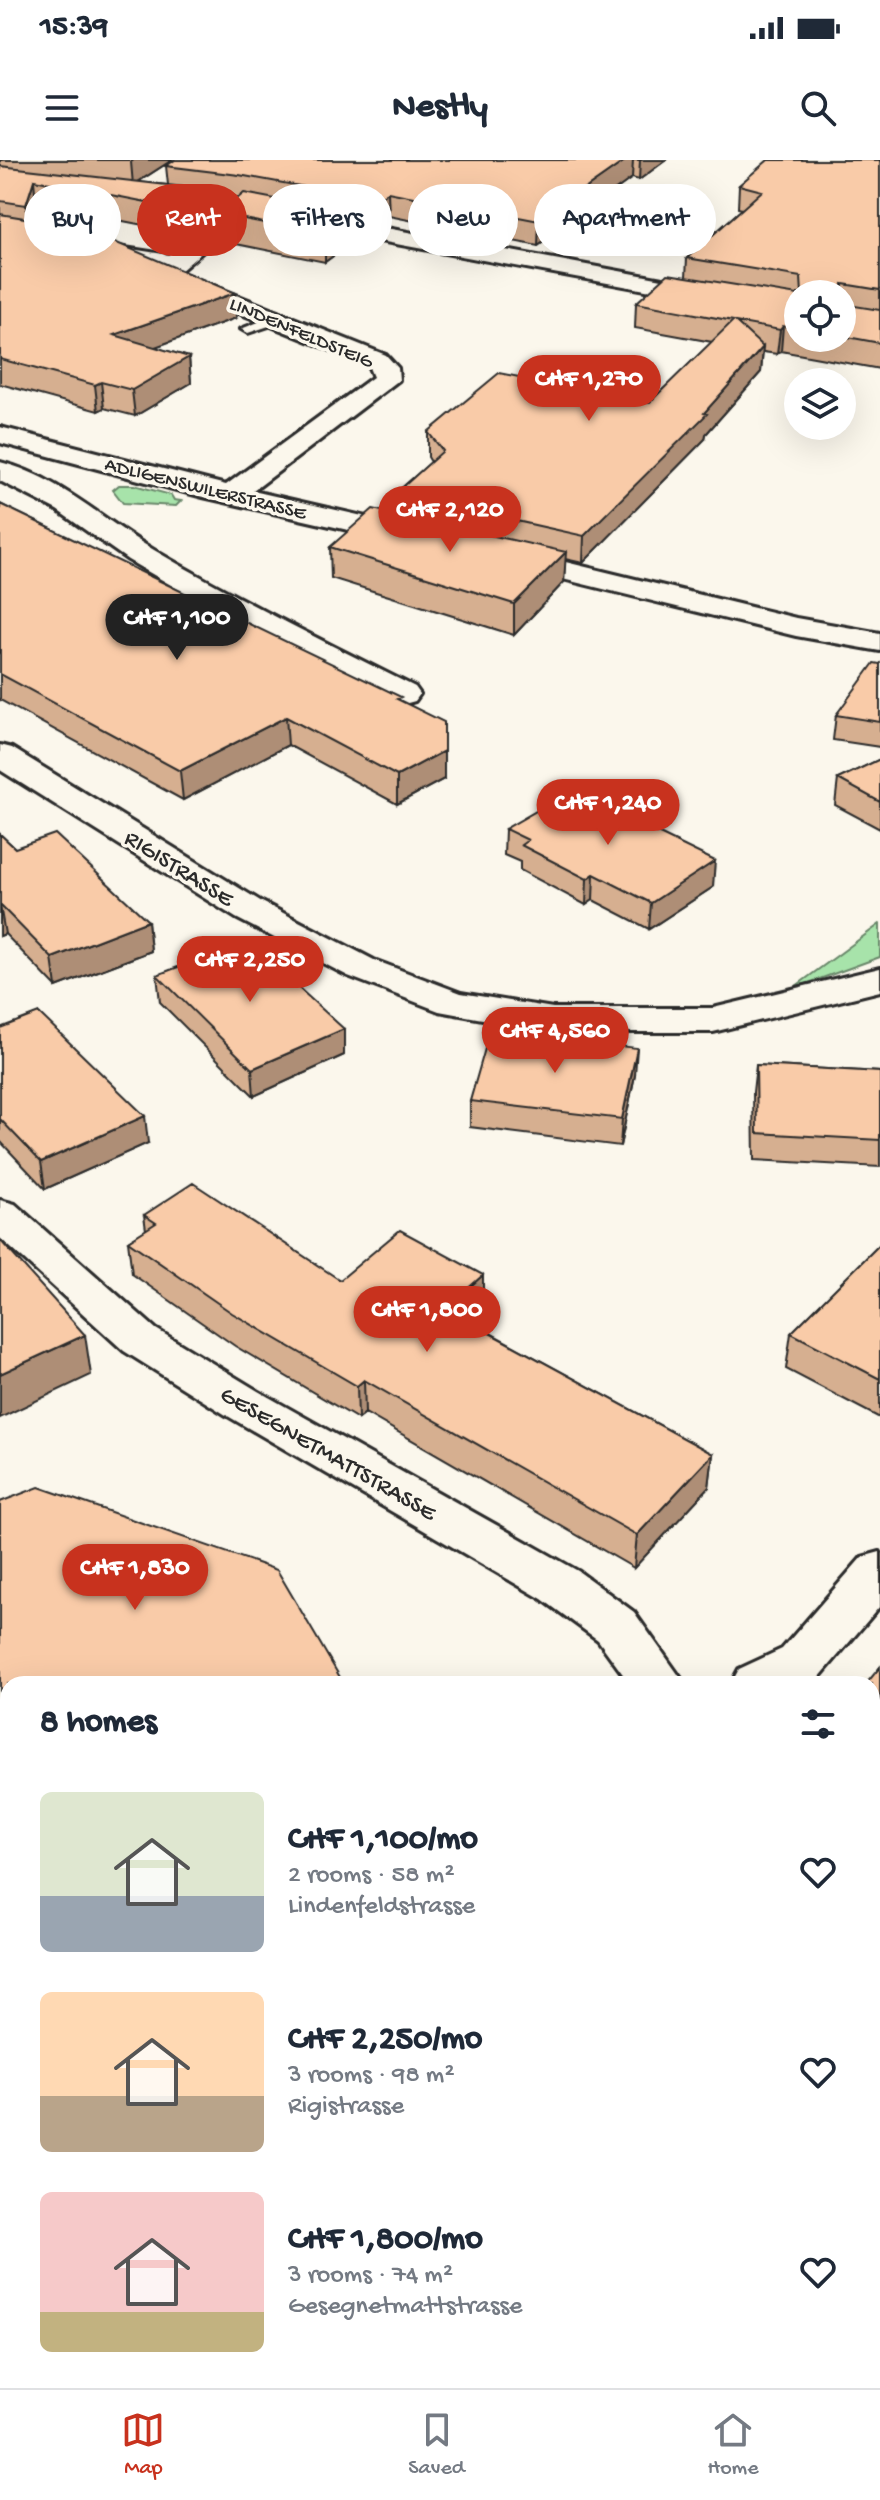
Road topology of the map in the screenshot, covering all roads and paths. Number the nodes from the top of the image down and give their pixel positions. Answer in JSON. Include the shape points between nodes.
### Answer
{"nodes":[{"id":1,"x":167,"y":177,"type":"edge"},
{"id":2,"x":153,"y":184,"type":"edge"},
{"id":3,"x":247,"y":209,"type":"edge"},
{"id":4,"x":121,"y":251,"type":"edge"},
{"id":5,"x":181,"y":256,"type":"edge"},
{"id":6,"x":176,"y":260,"type":"junction"},
{"id":7,"x":784,"y":309,"type":"edge"},
{"id":8,"x":276,"y":319,"type":"junction"},
{"id":9,"x":248,"y":329,"type":"dead end"},
{"id":10,"x":0,"y":435,"type":"edge"},
{"id":11,"x":0,"y":470,"type":"edge"},
{"id":12,"x":231,"y":494,"type":"junction"},
{"id":13,"x":443,"y":542,"type":"edge"},
{"id":14,"x":488,"y":552,"type":"edge"},
{"id":15,"x":880,"y":642,"type":"edge"},
{"id":16,"x":404,"y":694,"type":"dead end"},
{"id":17,"x":0,"y":755,"type":"edge"},
{"id":18,"x":880,"y":979,"type":"edge"},
{"id":19,"x":0,"y":1214,"type":"edge"},
{"id":20,"x":880,"y":1571,"type":"edge"},
{"id":21,"x":653,"y":1676,"type":"edge"},
{"id":22,"x":774,"y":1676,"type":"edge"}],
"edges":[{"from":1,"to":2,"type":"street"},
{"from":3,"to":7,"type":"street"},
{"from":4,"to":6,"type":"lane"},
{"from":5,"to":6,"type":"street"},
{"from":6,"to":8,"type":"street","name":"LINDENFELDSTEIG","via":[[166,275]]},
{"from":8,"to":9,"type":"lane"},
{"from":8,"to":12,"type":"street","name":"LINDENFELDSTEIG","via":[[377,360],[385,368],[386,380]]},
{"from":10,"to":12,"type":"street","name":"ADLIGENSWILERSTRASSE"},
{"from":11,"to":16,"type":"street","via":[[67,504],[139,554],[242,613]]},
{"from":12,"to":13,"type":"street","name":"ADLIGENSWILERSTRASSE"},
{"from":14,"to":15,"type":"street","via":[[796,627]]},
{"from":17,"to":18,"type":"street","name":"RIGISTRASSE","via":[[249,910],[361,968],[453,1003],[553,1020],[713,1020]]},
{"from":19,"to":21,"type":"street","name":"GESEGNETMATTSTRASSE","via":[[140,1340],[560,1585],[616,1626]]},
{"from":20,"to":22,"type":"street","via":[[800,1664]]}]}
